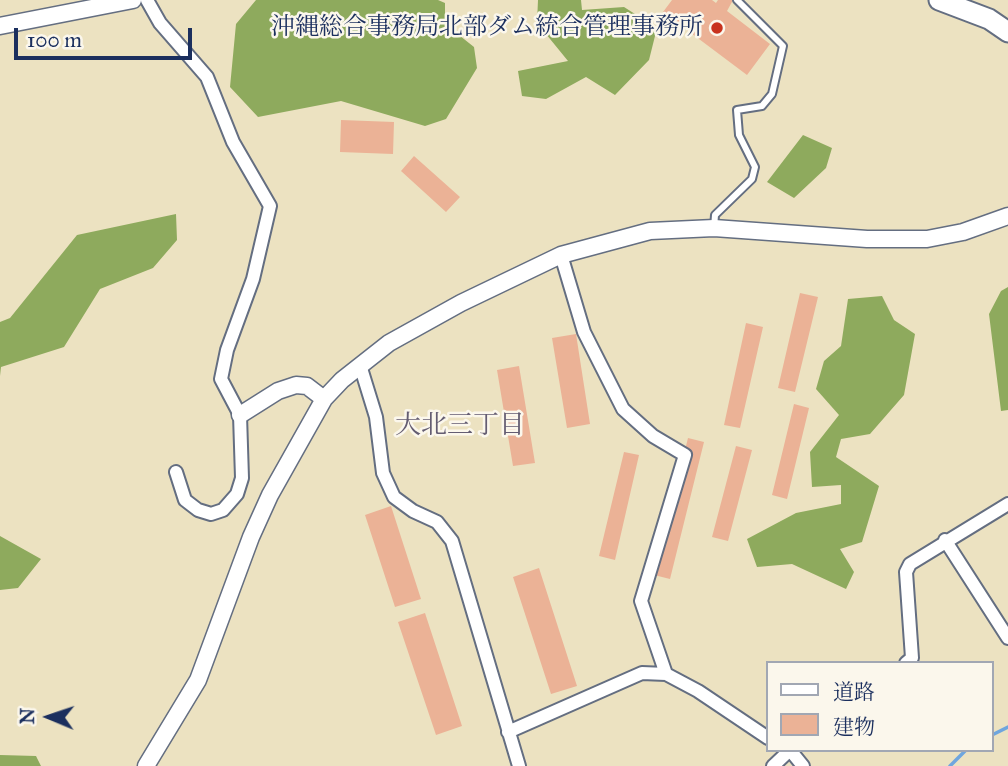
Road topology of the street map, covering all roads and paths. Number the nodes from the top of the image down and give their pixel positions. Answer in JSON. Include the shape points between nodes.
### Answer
{"nodes":[{"id":1,"x":133,"y":0,"type":"edge"},
{"id":2,"x":146,"y":0,"type":"edge"},
{"id":3,"x":737,"y":0,"type":"edge"},
{"id":4,"x":939,"y":0,"type":"edge"},
{"id":5,"x":0,"y":26,"type":"edge"},
{"id":6,"x":1008,"y":32,"type":"edge"},
{"id":7,"x":1008,"y":216,"type":"edge"},
{"id":8,"x":714,"y":228,"type":"junction"},
{"id":9,"x":561,"y":255,"type":"junction"},
{"id":10,"x":360,"y":365,"type":"junction"},
{"id":11,"x":324,"y":398,"type":"junction"},
{"id":12,"x":240,"y":415,"type":"junction"},
{"id":13,"x":176,"y":472,"type":"dead end"},
{"id":14,"x":1008,"y":504,"type":"edge"},
{"id":15,"x":945,"y":540,"type":"junction"},
{"id":16,"x":1008,"y":638,"type":"edge"},
{"id":17,"x":908,"y":661,"type":"edge"},
{"id":18,"x":666,"y":674,"type":"junction"},
{"id":19,"x":508,"y":732,"type":"junction"},
{"id":20,"x":766,"y":737,"type":"edge"},
{"id":21,"x":788,"y":752,"type":"edge"},
{"id":22,"x":792,"y":752,"type":"edge"},
{"id":23,"x":146,"y":766,"type":"edge"},
{"id":24,"x":519,"y":766,"type":"edge"},
{"id":25,"x":773,"y":766,"type":"edge"},
{"id":26,"x":803,"y":766,"type":"edge"}],
"edges":[{"from":1,"to":5,"type":"street"},
{"from":2,"to":12,"type":"street","via":[[207,77],[233,142],[270,206],[253,279],[226,350],[221,379]]},
{"from":3,"to":8,"type":"lane","via":[[783,46],[772,94],[762,106],[737,110],[739,135],[755,167],[752,179],[715,215]]},
{"from":4,"to":6,"type":"main road","via":[[989,19]]},
{"from":7,"to":8,"type":"street","via":[[928,239]]},
{"from":8,"to":9,"type":"street","via":[[650,231]]},
{"from":9,"to":10,"type":"street","via":[[461,303],[389,343]]},
{"from":9,"to":18,"type":"street","via":[[584,332],[623,409],[653,436],[685,455],[641,601]]},
{"from":10,"to":11,"type":"street"},
{"from":10,"to":19,"type":"street","via":[[376,417],[383,473],[394,497],[437,522],[453,541]]},
{"from":11,"to":12,"type":"street","via":[[307,386],[296,385]]},
{"from":11,"to":23,"type":"street","via":[[251,537],[198,680]]},
{"from":12,"to":13,"type":"street","via":[[242,478],[237,494],[223,510],[211,514],[185,500]]},
{"from":14,"to":15,"type":"street"},
{"from":15,"to":16,"type":"street"},
{"from":15,"to":17,"type":"street","via":[[910,564],[906,572],[912,658]]},
{"from":18,"to":19,"type":"street","via":[[642,673],[621,680]]},
{"from":18,"to":20,"type":"street"},
{"from":19,"to":24,"type":"street"},
{"from":21,"to":25,"type":"street"},
{"from":22,"to":26,"type":"street"}]}
